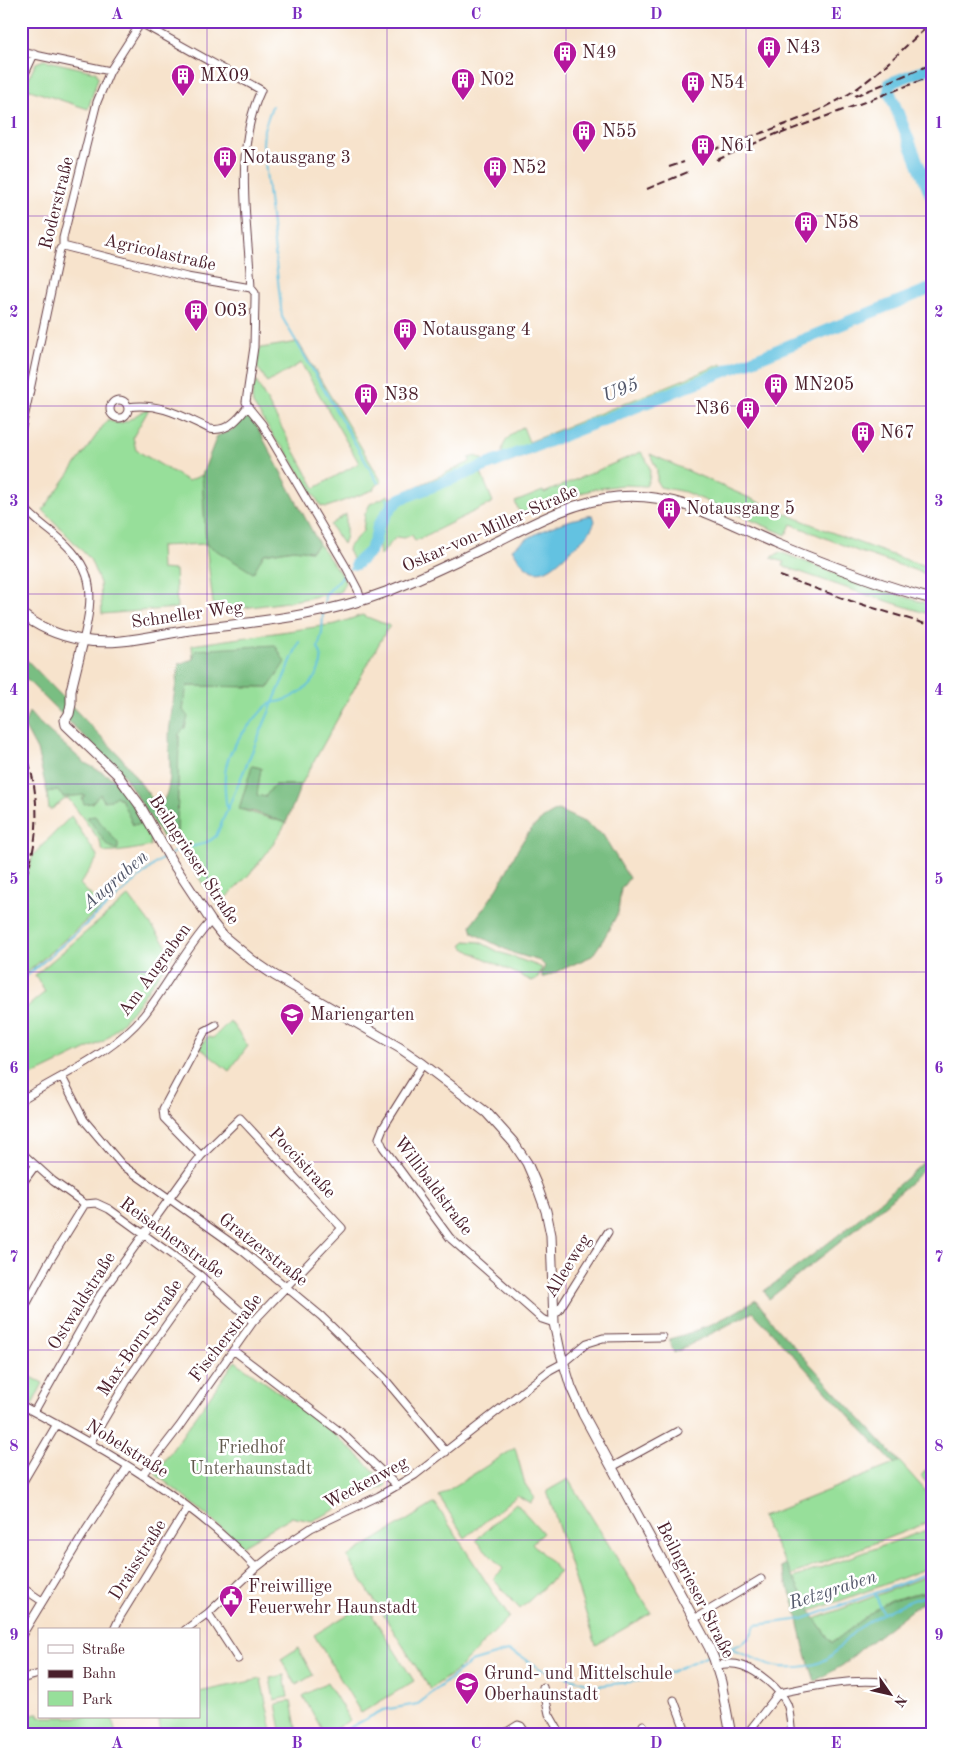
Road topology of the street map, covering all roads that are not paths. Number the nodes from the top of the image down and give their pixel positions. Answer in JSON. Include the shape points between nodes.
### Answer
{"nodes":[{"id":1,"x":142,"y":22,"type":"edge"},
{"id":2,"x":21,"y":52,"type":"edge"},
{"id":3,"x":34,"y":54,"type":"junction"},
{"id":4,"x":110,"y":71,"type":"junction"},
{"id":5,"x":21,"y":82,"type":"edge"},
{"id":6,"x":63,"y":246,"type":"junction"},
{"id":7,"x":251,"y":288,"type":"junction"},
{"id":8,"x":248,"y":406,"type":"junction"},
{"id":9,"x":128,"y":407,"type":"dead end"},
{"id":10,"x":21,"y":432,"type":"edge"},
{"id":11,"x":21,"y":504,"type":"edge"},
{"id":12,"x":361,"y":600,"type":"junction"},
{"id":13,"x":932,"y":600,"type":"edge"},
{"id":14,"x":21,"y":613,"type":"edge"},
{"id":15,"x":84,"y":641,"type":"junction"},
{"id":16,"x":211,"y":921,"type":"junction"},
{"id":17,"x":216,"y":1025,"type":"dead end"},
{"id":18,"x":423,"y":1064,"type":"junction"},
{"id":19,"x":62,"y":1077,"type":"junction"},
{"id":20,"x":21,"y":1100,"type":"edge"},
{"id":21,"x":240,"y":1118,"type":"joint"},
{"id":22,"x":21,"y":1152,"type":"edge"},
{"id":23,"x":201,"y":1156,"type":"junction"},
{"id":24,"x":34,"y":1166,"type":"junction"},
{"id":25,"x":21,"y":1185,"type":"edge"},
{"id":26,"x":169,"y":1198,"type":"junction"},
{"id":27,"x":86,"y":1204,"type":"junction"},
{"id":28,"x":342,"y":1228,"type":"joint"},
{"id":29,"x":608,"y":1232,"type":"dead end"},
{"id":30,"x":143,"y":1234,"type":"junction"},
{"id":31,"x":201,"y":1276,"type":"junction"},
{"id":32,"x":287,"y":1287,"type":"junction"},
{"id":33,"x":21,"y":1314,"type":"edge"},
{"id":34,"x":554,"y":1319,"type":"junction"},
{"id":35,"x":253,"y":1322,"type":"junction"},
{"id":36,"x":662,"y":1337,"type":"dead end"},
{"id":37,"x":233,"y":1350,"type":"junction"},
{"id":38,"x":563,"y":1363,"type":"junction"},
{"id":39,"x":21,"y":1405,"type":"edge"},
{"id":40,"x":34,"y":1412,"type":"junction"},
{"id":41,"x":57,"y":1424,"type":"junction"},
{"id":42,"x":678,"y":1431,"type":"dead end"},
{"id":43,"x":90,"y":1443,"type":"junction"},
{"id":44,"x":446,"y":1452,"type":"junction"},
{"id":45,"x":128,"y":1466,"type":"junction"},
{"id":46,"x":612,"y":1466,"type":"junction"},
{"id":47,"x":142,"y":1474,"type":"junction"},
{"id":48,"x":21,"y":1485,"type":"edge"},
{"id":49,"x":398,"y":1486,"type":"junction"},
{"id":50,"x":188,"y":1507,"type":"junction"},
{"id":51,"x":256,"y":1568,"type":"junction"},
{"id":52,"x":761,"y":1579,"type":"dead end"},
{"id":53,"x":21,"y":1587,"type":"edge"},
{"id":54,"x":42,"y":1601,"type":"junction"},
{"id":55,"x":208,"y":1613,"type":"junction"},
{"id":56,"x":694,"y":1618,"type":"junction"},
{"id":57,"x":115,"y":1628,"type":"edge"},
{"id":58,"x":188,"y":1628,"type":"edge"},
{"id":59,"x":21,"y":1637,"type":"edge"},
{"id":60,"x":238,"y":1659,"type":"dead end"},
{"id":61,"x":715,"y":1662,"type":"junction"},
{"id":62,"x":38,"y":1674,"type":"edge"},
{"id":63,"x":21,"y":1679,"type":"edge"},
{"id":64,"x":884,"y":1682,"type":"dead end"},
{"id":65,"x":543,"y":1687,"type":"dead end"},
{"id":66,"x":779,"y":1693,"type":"junction"},
{"id":67,"x":674,"y":1700,"type":"dead end"},
{"id":68,"x":643,"y":1724,"type":"dead end"},
{"id":69,"x":502,"y":1735,"type":"edge"},
{"id":70,"x":527,"y":1735,"type":"edge"},
{"id":71,"x":561,"y":1735,"type":"edge"},
{"id":72,"x":649,"y":1735,"type":"edge"},
{"id":73,"x":687,"y":1735,"type":"edge"},
{"id":74,"x":731,"y":1735,"type":"edge"},
{"id":75,"x":746,"y":1735,"type":"edge"},
{"id":76,"x":792,"y":1735,"type":"edge"}],
"edges":[{"from":1,"to":4,"type":"street","name":"Roderstraße"},
{"from":1,"to":7,"type":"street","via":[[261,90],[247,133],[245,165]]},
{"from":2,"to":3,"type":"street"},
{"from":3,"to":4,"type":"street"},
{"from":3,"to":5,"type":"street"},
{"from":4,"to":6,"type":"street","name":"Roderstraße","via":[[97,102]]},
{"from":6,"to":7,"type":"street","name":"Agricolastraße","via":[[187,277]]},
{"from":6,"to":10,"type":"street","name":"Roderstraße"},
{"from":7,"to":8,"type":"street","via":[[255,293],[255,327],[246,400]]},
{"from":8,"to":9,"type":"street","via":[[234,422],[217,430],[160,407]]},
{"from":8,"to":12,"type":"street","via":[[262,424],[346,567]]},
{"from":11,"to":15,"type":"street","via":[[67,545],[82,563],[91,604]]},
{"from":12,"to":13,"type":"main road","name":"Oskar-von-Miller-Straße","via":[[417,579],[568,508],[620,496],[659,498],[698,508],[857,576]]},
{"from":12,"to":15,"type":"main road","name":"Schneller Weg","via":[[317,612],[116,641]]},
{"from":14,"to":15,"type":"main road","name":"Schneller Weg","via":[[44,629]]},
{"from":15,"to":16,"type":"main road","name":"Beilngrieser Straße","via":[[66,725],[117,774]]},
{"from":16,"to":18,"type":"main road","name":"Beilngrieser Straße","via":[[223,936],[252,960]]},
{"from":16,"to":19,"type":"street","name":"Am Augraben","via":[[129,1031]]},
{"from":17,"to":23,"type":"street","via":[[205,1030],[163,1109],[164,1118]]},
{"from":18,"to":34,"type":"main road","name":"Beilngrieser Straße","via":[[493,1119],[527,1164],[540,1194],[551,1235]]},
{"from":18,"to":34,"type":"street","name":"Willibaldstraße","via":[[383,1128],[380,1138],[383,1147],[450,1238],[542,1319],[546,1322]]},
{"from":19,"to":20,"type":"street","name":"Am Augraben"},
{"from":19,"to":26,"type":"street","name":"Gratzerstraße","via":[[84,1120],[102,1143],[122,1165]]},
{"from":21,"to":23,"type":"street","name":"Ostwaldstraße"},
{"from":21,"to":28,"type":"street","name":"Poccistraße"},
{"from":22,"to":24,"type":"street","name":"Reisacherstraße"},
{"from":23,"to":26,"type":"street","name":"Ostwaldstraße"},
{"from":24,"to":25,"type":"street"},
{"from":24,"to":27,"type":"street","name":"Reisacherstraße"},
{"from":26,"to":30,"type":"street","name":"Ostwaldstraße"},
{"from":26,"to":32,"type":"street","name":"Gratzerstraße"},
{"from":27,"to":30,"type":"street","name":"Reisacherstraße","via":[[96,1203],[108,1209]]},
{"from":27,"to":33,"type":"street"},
{"from":28,"to":32,"type":"street","name":"Fischerstraße"},
{"from":29,"to":34,"type":"street","name":"Alleeweg"},
{"from":30,"to":31,"type":"street","name":"Reisacherstraße"},
{"from":30,"to":40,"type":"street","name":"Ostwaldstraße","via":[[100,1296]]},
{"from":31,"to":35,"type":"street","name":"Reisacherstraße"},
{"from":31,"to":43,"type":"street","name":"Max-Born-Straße","via":[[130,1376]]},
{"from":32,"to":35,"type":"street","name":"Fischerstraße"},
{"from":32,"to":44,"type":"street","name":"Gratzerstraße","via":[[368,1361]]},
{"from":34,"to":38,"type":"main road","name":"Beilngrieser Straße"},
{"from":35,"to":37,"type":"street","name":"Fischerstraße"},
{"from":36,"to":38,"type":"street","name":"Weckenweg","via":[[603,1338],[587,1343]]},
{"from":37,"to":47,"type":"street","name":"Fischerstraße"},
{"from":37,"to":49,"type":"street","via":[[343,1434]]},
{"from":38,"to":44,"type":"street","name":"Weckenweg","via":[[544,1374]]},
{"from":38,"to":46,"type":"main road","name":"Beilngrieser Straße","via":[[583,1414]]},
{"from":39,"to":40,"type":"street","name":"Nobelstraße"},
{"from":40,"to":41,"type":"street","name":"Nobelstraße"},
{"from":41,"to":43,"type":"street","name":"Nobelstraße"},
{"from":41,"to":48,"type":"street"},
{"from":42,"to":46,"type":"street"},
{"from":43,"to":45,"type":"street","name":"Nobelstraße"},
{"from":44,"to":49,"type":"street","name":"Weckenweg"},
{"from":45,"to":47,"type":"street","name":"Nobelstraße"},
{"from":45,"to":54,"type":"street"},
{"from":46,"to":56,"type":"main road","name":"Beilngrieser Straße"},
{"from":47,"to":50,"type":"street","name":"Nobelstraße"},
{"from":49,"to":51,"type":"street","name":"Weckenweg","via":[[311,1528]]},
{"from":50,"to":51,"type":"street","name":"Nobelstraße"},
{"from":50,"to":57,"type":"street","name":"Draisstraße"},
{"from":51,"to":55,"type":"street","name":"Weckenweg"},
{"from":52,"to":56,"type":"street"},
{"from":53,"to":54,"type":"street"},
{"from":54,"to":59,"type":"street"},
{"from":55,"to":58,"type":"street","name":"Weckenweg"},
{"from":55,"to":60,"type":"street"},
{"from":56,"to":61,"type":"main road","name":"Beilngrieser Straße"},
{"from":61,"to":66,"type":"street","via":[[743,1666]]},
{"from":61,"to":74,"type":"main road","name":"Beilngrieser Straße"},
{"from":62,"to":63,"type":"street"},
{"from":64,"to":66,"type":"street","via":[[844,1683]]},
{"from":65,"to":71,"type":"street","via":[[549,1714]]},
{"from":66,"to":75,"type":"street"},
{"from":66,"to":76,"type":"street","via":[[790,1714]]},
{"from":67,"to":73,"type":"street"},
{"from":68,"to":72,"type":"street"},
{"from":69,"to":70,"type":"street","via":[[521,1726]]}]}
